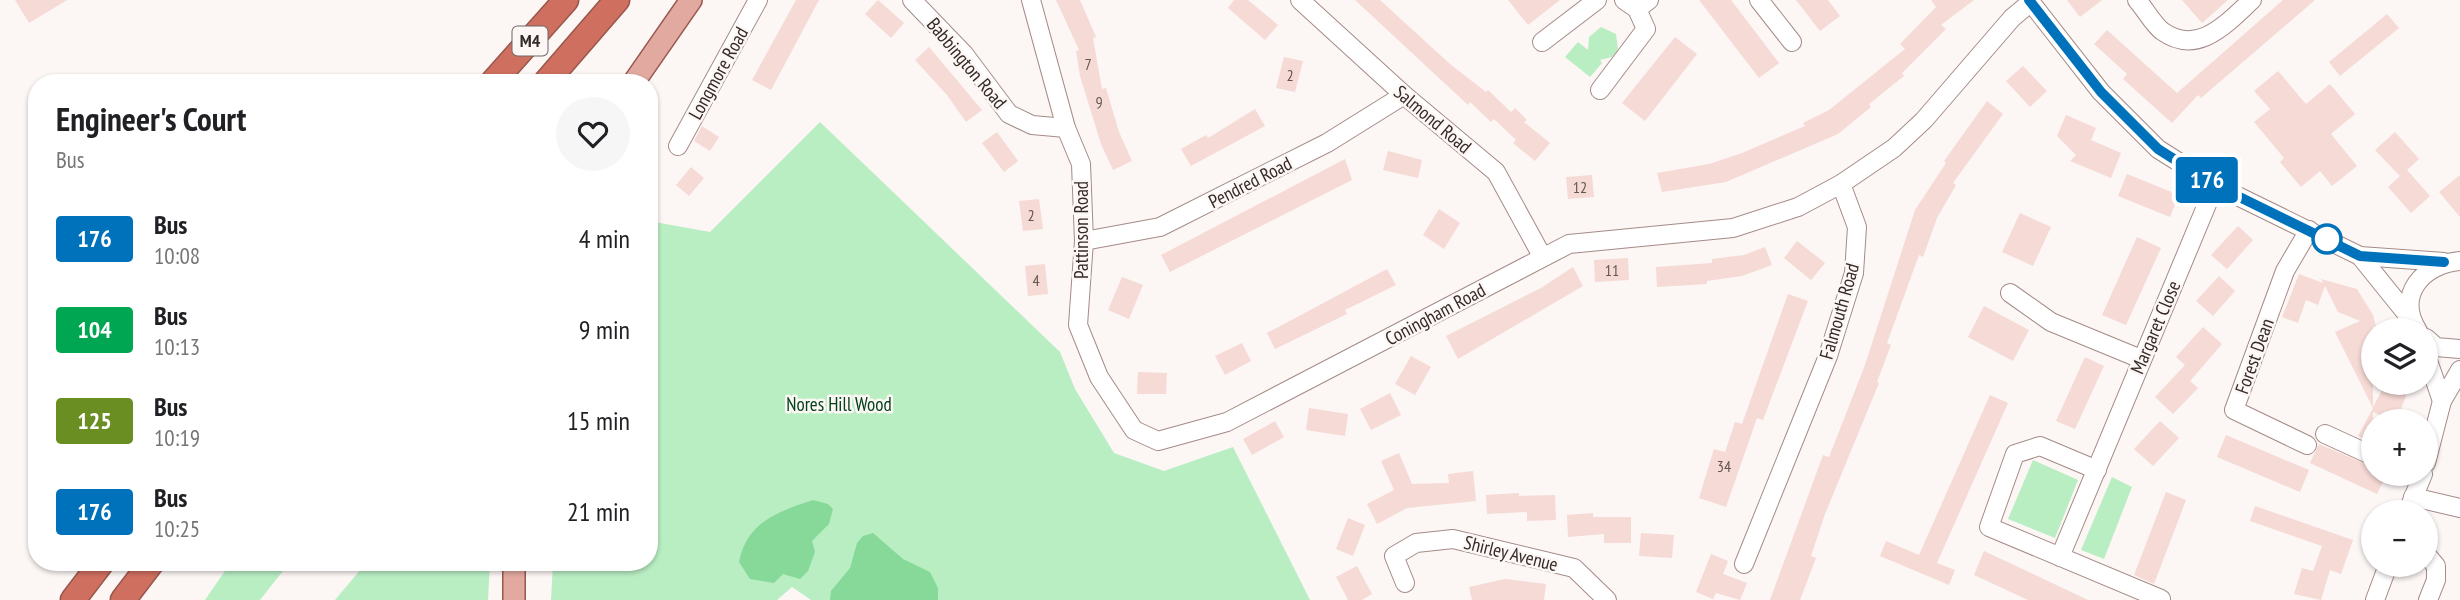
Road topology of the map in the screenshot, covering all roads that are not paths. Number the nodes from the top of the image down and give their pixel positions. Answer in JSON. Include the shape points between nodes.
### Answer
{"nodes":[{"id":1,"x":566,"y":0,"type":"edge"},
{"id":2,"x":617,"y":0,"type":"edge"},
{"id":3,"x":691,"y":0,"type":"edge"},
{"id":4,"x":758,"y":0,"type":"edge"},
{"id":5,"x":912,"y":0,"type":"edge"},
{"id":6,"x":1031,"y":0,"type":"edge"},
{"id":7,"x":1300,"y":0,"type":"edge"},
{"id":8,"x":1597,"y":0,"type":"edge"},
{"id":9,"x":1759,"y":0,"type":"edge"},
{"id":10,"x":2137,"y":0,"type":"edge"},
{"id":11,"x":2252,"y":0,"type":"edge"},
{"id":12,"x":2030,"y":1,"type":"edge"},
{"id":13,"x":1637,"y":3,"type":"edge"},
{"id":14,"x":1542,"y":42,"type":"dead end"},
{"id":15,"x":1792,"y":42,"type":"dead end"},
{"id":16,"x":500,"y":74,"type":"edge"},
{"id":17,"x":553,"y":74,"type":"edge"},
{"id":18,"x":640,"y":74,"type":"edge"},
{"id":19,"x":1600,"y":90,"type":"dead end"},
{"id":20,"x":1404,"y":95,"type":"junction"},
{"id":21,"x":1066,"y":128,"type":"junction"},
{"id":22,"x":678,"y":146,"type":"dead end"},
{"id":23,"x":1841,"y":184,"type":"junction"},
{"id":24,"x":2215,"y":185,"type":"junction"},
{"id":25,"x":2309,"y":230,"type":"junction"},
{"id":26,"x":1084,"y":241,"type":"junction"},
{"id":27,"x":1542,"y":256,"type":"junction"},
{"id":28,"x":2360,"y":256,"type":"junction"},
{"id":29,"x":2456,"y":262,"type":"edge"},
{"id":30,"x":2010,"y":293,"type":"dead end"},
{"id":31,"x":2408,"y":318,"type":"edge"},
{"id":32,"x":2413,"y":318,"type":"edge"},
{"id":33,"x":1085,"y":341,"type":"joint"},
{"id":34,"x":2438,"y":347,"type":"edge"},
{"id":35,"x":2460,"y":349,"type":"edge"},
{"id":36,"x":2141,"y":359,"type":"junction"},
{"id":37,"x":2460,"y":370,"type":"edge"},
{"id":38,"x":2438,"y":390,"type":"edge"},
{"id":39,"x":2442,"y":401,"type":"junction"},
{"id":40,"x":2438,"y":414,"type":"edge"},
{"id":41,"x":2325,"y":434,"type":"dead end"},
{"id":42,"x":2307,"y":445,"type":"dead end"},
{"id":43,"x":2361,"y":450,"type":"edge"},
{"id":44,"x":2097,"y":470,"type":"junction"},
{"id":45,"x":2438,"y":507,"type":"edge"},
{"id":46,"x":2460,"y":508,"type":"edge"},
{"id":47,"x":2060,"y":557,"type":"junction"},
{"id":48,"x":1744,"y":564,"type":"dead end"},
{"id":49,"x":95,"y":571,"type":"edge"},
{"id":50,"x":145,"y":571,"type":"edge"},
{"id":51,"x":514,"y":571,"type":"edge"},
{"id":52,"x":2384,"y":577,"type":"edge"},
{"id":53,"x":2436,"y":577,"type":"edge"},
{"id":54,"x":1405,"y":583,"type":"dead end"},
{"id":55,"x":2161,"y":599,"type":"edge"},
{"id":56,"x":73,"y":600,"type":"edge"},
{"id":57,"x":123,"y":600,"type":"edge"},
{"id":58,"x":514,"y":600,"type":"edge"},
{"id":59,"x":1607,"y":600,"type":"edge"},
{"id":60,"x":2375,"y":600,"type":"edge"},
{"id":61,"x":2428,"y":600,"type":"edge"}],
"edges":[{"from":1,"to":16,"type":"highway","number":"M4"},
{"from":2,"to":17,"type":"highway","number":"M4"},
{"from":3,"to":18,"type":"main road"},
{"from":4,"to":22,"type":"street","name":"Longmore Road"},
{"from":5,"to":21,"type":"street","name":"Babbington Road","via":[[964,54],[1009,114],[1032,125]]},
{"from":6,"to":21,"type":"street","name":"Pattinson Road"},
{"from":7,"to":20,"type":"street","name":"Salmond Road"},
{"from":8,"to":14,"type":"street"},
{"from":9,"to":15,"type":"street"},
{"from":10,"to":11,"type":"street","via":[[2162,30],[2187,42],[2215,34]]},
{"from":12,"to":23,"type":"street","via":[[1924,120],[1894,148]]},
{"from":12,"to":24,"type":"street","via":[[2101,92],[2149,140]]},
{"from":13,"to":19,"type":"street","via":[[1646,29]]},
{"from":20,"to":26,"type":"street","name":"Pendred Road","via":[[1326,143],[1160,227]]},
{"from":20,"to":27,"type":"street","name":"Salmond Road","via":[[1496,173]]},
{"from":21,"to":26,"type":"street","name":"Pattinson Road","via":[[1081,164]]},
{"from":23,"to":27,"type":"street","name":"Coningham Road","via":[[1798,207],[1733,228],[1569,244]]},
{"from":23,"to":48,"type":"street","name":"Falmouth Road","via":[[1857,227],[1854,273],[1828,356]]},
{"from":24,"to":25,"type":"street"},
{"from":24,"to":36,"type":"street","name":"Margaret Close"},
{"from":25,"to":28,"type":"street"},
{"from":25,"to":42,"type":"street","name":"Forest Dean","via":[[2285,271],[2234,410]]},
{"from":26,"to":33,"type":"street","name":"Pattinson Road","via":[[1078,325]]},
{"from":27,"to":33,"type":"street","name":"Coningham Road","via":[[1227,422],[1158,441],[1133,430],[1100,377]]},
{"from":28,"to":29,"type":"street"},
{"from":28,"to":31,"type":"street"},
{"from":29,"to":32,"type":"street","via":[[2420,275],[2409,295]]},
{"from":30,"to":36,"type":"street","via":[[2051,322]]},
{"from":34,"to":35,"type":"street"},
{"from":36,"to":44,"type":"street","name":"Margaret Close"},
{"from":37,"to":39,"type":"street"},
{"from":38,"to":39,"type":"street"},
{"from":39,"to":40,"type":"street"},
{"from":41,"to":43,"type":"street"},
{"from":44,"to":47,"type":"street","name":"Margaret Close"},
{"from":44,"to":47,"type":"street","via":[[2040,446],[2015,454],[1989,527]]},
{"from":45,"to":46,"type":"street"},
{"from":47,"to":55,"type":"street"},
{"from":49,"to":56,"type":"highway"},
{"from":50,"to":57,"type":"highway"},
{"from":51,"to":58,"type":"main road"},
{"from":52,"to":60,"type":"street"},
{"from":53,"to":61,"type":"street"},
{"from":54,"to":59,"type":"street","name":"Shirley Avenue","via":[[1394,556],[1416,543],[1453,539],[1574,568]]}]}
